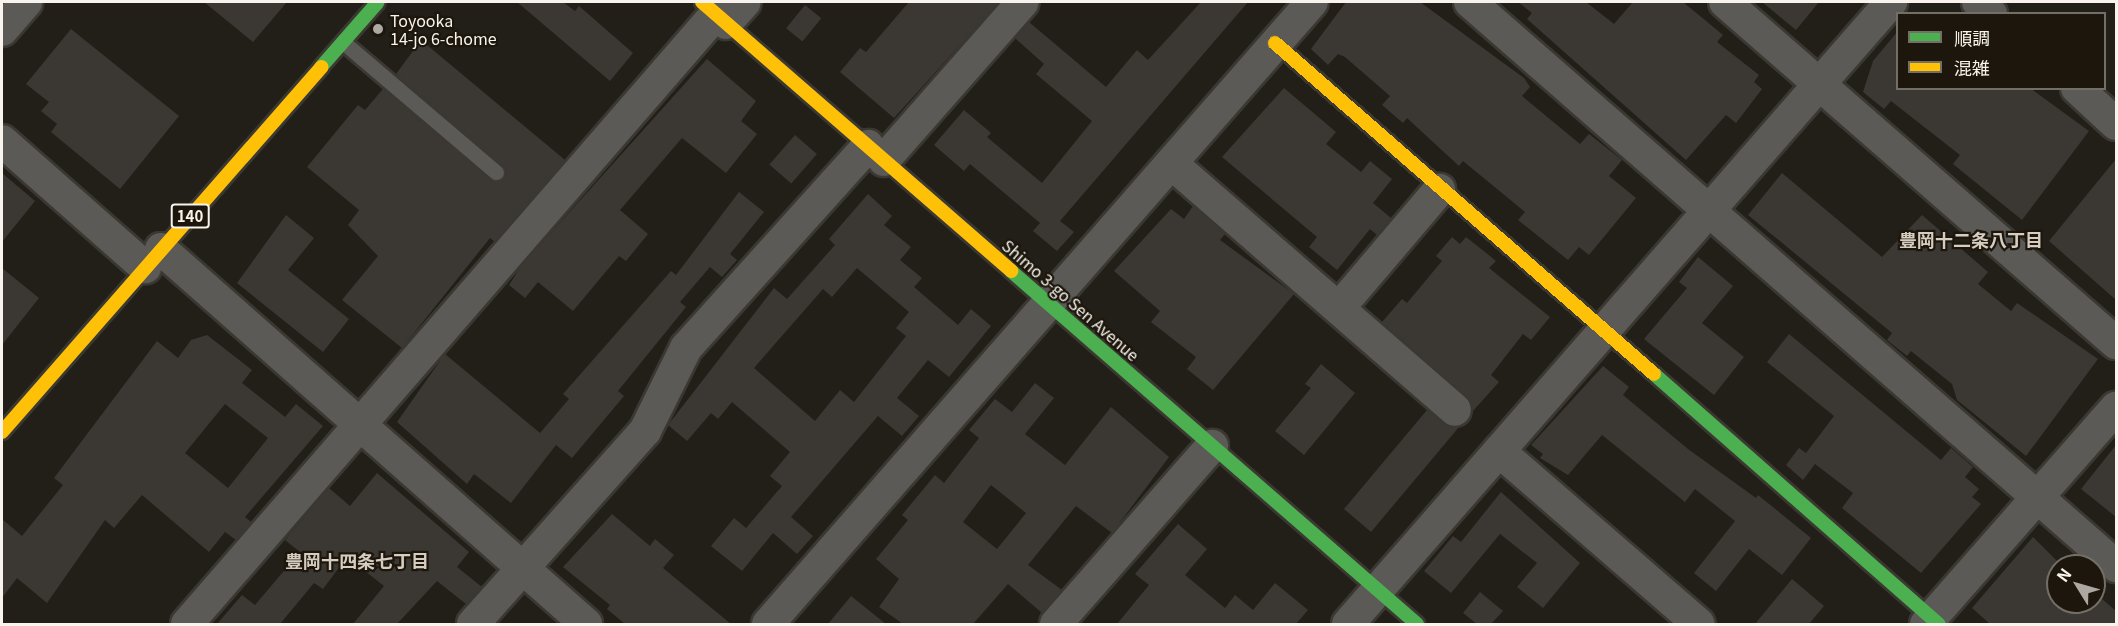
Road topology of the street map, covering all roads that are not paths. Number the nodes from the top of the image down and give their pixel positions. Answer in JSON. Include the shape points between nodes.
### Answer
{"nodes":[{"id":1,"x":26,"y":2,"type":"edge"},
{"id":2,"x":378,"y":2,"type":"edge"},
{"id":3,"x":1023,"y":2,"type":"edge"},
{"id":4,"x":1312,"y":2,"type":"edge"},
{"id":5,"x":1470,"y":2,"type":"edge"},
{"id":6,"x":1725,"y":2,"type":"edge"},
{"id":7,"x":1891,"y":2,"type":"edge"},
{"id":8,"x":722,"y":10,"type":"edge"},
{"id":9,"x":2,"y":30,"type":"edge"},
{"id":10,"x":343,"y":42,"type":"junction"},
{"id":11,"x":1275,"y":43,"type":"junction"},
{"id":12,"x":1819,"y":83,"type":"junction"},
{"id":13,"x":2079,"y":90,"type":"edge"},
{"id":14,"x":2116,"y":124,"type":"edge"},
{"id":15,"x":2,"y":141,"type":"edge"},
{"id":16,"x":876,"y":153,"type":"junction"},
{"id":17,"x":1171,"y":163,"type":"junction"},
{"id":18,"x":496,"y":172,"type":"dead end"},
{"id":19,"x":1439,"y":190,"type":"junction"},
{"id":20,"x":1708,"y":209,"type":"junction"},
{"id":21,"x":153,"y":258,"type":"junction"},
{"id":22,"x":1049,"y":303,"type":"junction"},
{"id":23,"x":1339,"y":308,"type":"junction"},
{"id":24,"x":1602,"y":330,"type":"junction"},
{"id":25,"x":2116,"y":343,"type":"edge"},
{"id":26,"x":2116,"y":408,"type":"edge"},
{"id":27,"x":1455,"y":410,"type":"dead end"},
{"id":28,"x":360,"y":428,"type":"junction"},
{"id":29,"x":2,"y":432,"type":"edge"},
{"id":30,"x":1212,"y":446,"type":"junction"},
{"id":31,"x":1499,"y":451,"type":"junction"},
{"id":32,"x":2038,"y":497,"type":"junction"},
{"id":33,"x":2116,"y":566,"type":"edge"},
{"id":34,"x":521,"y":569,"type":"junction"},
{"id":35,"x":1378,"y":590,"type":"junction"},
{"id":36,"x":1932,"y":622,"type":"edge"},
{"id":37,"x":187,"y":624,"type":"edge"},
{"id":38,"x":473,"y":624,"type":"edge"},
{"id":39,"x":586,"y":624,"type":"edge"},
{"id":40,"x":768,"y":624,"type":"edge"},
{"id":41,"x":1056,"y":624,"type":"edge"},
{"id":42,"x":1348,"y":624,"type":"edge"},
{"id":43,"x":1417,"y":624,"type":"edge"},
{"id":44,"x":1699,"y":624,"type":"edge"}],
"edges":[{"from":1,"to":9,"type":"street"},
{"from":2,"to":10,"type":"street","number":"140"},
{"from":3,"to":16,"type":"street"},
{"from":4,"to":11,"type":"street"},
{"from":5,"to":20,"type":"street"},
{"from":6,"to":12,"type":"street"},
{"from":7,"to":12,"type":"street"},
{"from":8,"to":16,"type":"street","name":"Shimo 3-go Sen Avenue"},
{"from":8,"to":28,"type":"street"},
{"from":10,"to":18,"type":"lane"},
{"from":10,"to":21,"type":"street","number":"140"},
{"from":11,"to":17,"type":"street"},
{"from":11,"to":19,"type":"street"},
{"from":12,"to":20,"type":"street"},
{"from":12,"to":25,"type":"street"},
{"from":13,"to":14,"type":"street"},
{"from":15,"to":21,"type":"street"},
{"from":16,"to":22,"type":"street","name":"Shimo 3-go Sen Avenue"},
{"from":16,"to":34,"type":"street","via":[[686,348],[645,432]]},
{"from":17,"to":22,"type":"street"},
{"from":17,"to":23,"type":"street"},
{"from":19,"to":23,"type":"street"},
{"from":19,"to":24,"type":"street"},
{"from":20,"to":24,"type":"street"},
{"from":20,"to":32,"type":"street"},
{"from":21,"to":28,"type":"street"},
{"from":21,"to":29,"type":"street","number":"140"},
{"from":22,"to":30,"type":"street","name":"Shimo 3-go Sen Avenue"},
{"from":22,"to":40,"type":"street"},
{"from":23,"to":27,"type":"street"},
{"from":24,"to":31,"type":"street"},
{"from":24,"to":36,"type":"street"},
{"from":26,"to":32,"type":"street"},
{"from":28,"to":34,"type":"street"},
{"from":28,"to":37,"type":"street"},
{"from":30,"to":35,"type":"street","name":"Shimo 3-go Sen Avenue"},
{"from":30,"to":41,"type":"street"},
{"from":31,"to":35,"type":"street"},
{"from":31,"to":44,"type":"street"},
{"from":32,"to":33,"type":"street"},
{"from":32,"to":36,"type":"street"},
{"from":34,"to":38,"type":"street"},
{"from":34,"to":39,"type":"street"},
{"from":35,"to":42,"type":"street"},
{"from":35,"to":43,"type":"street","name":"Shimo 3-go Sen Avenue"}]}
